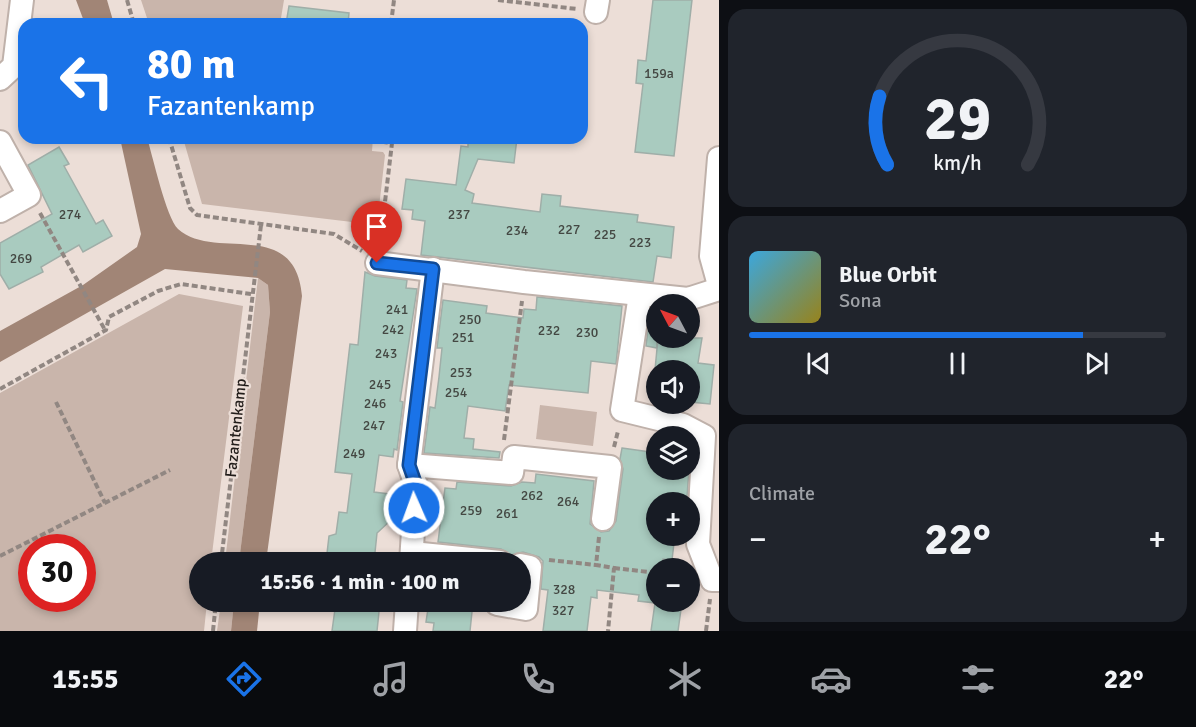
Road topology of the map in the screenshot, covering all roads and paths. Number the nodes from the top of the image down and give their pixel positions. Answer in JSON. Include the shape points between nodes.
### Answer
{"nodes":[{"id":1,"x":22,"y":0,"type":"edge"},
{"id":2,"x":127,"y":0,"type":"edge"},
{"id":3,"x":394,"y":0,"type":"edge"},
{"id":4,"x":498,"y":0,"type":"edge"},
{"id":5,"x":597,"y":6,"type":"edge"},
{"id":6,"x":20,"y":18,"type":"edge"},
{"id":7,"x":132,"y":18,"type":"edge"},
{"id":8,"x":392,"y":18,"type":"edge"},
{"id":9,"x":18,"y":33,"type":"edge"},
{"id":10,"x":0,"y":79,"type":"edge"},
{"id":11,"x":0,"y":142,"type":"edge"},
{"id":12,"x":171,"y":144,"type":"edge"},
{"id":13,"x":392,"y":144,"type":"edge"},
{"id":14,"x":719,"y":158,"type":"edge"},
{"id":15,"x":29,"y":195,"type":"junction"},
{"id":16,"x":0,"y":212,"type":"edge"},
{"id":17,"x":261,"y":225,"type":"junction"},
{"id":18,"x":377,"y":263,"type":"junction"},
{"id":19,"x":433,"y":269,"type":"junction"},
{"id":20,"x":524,"y":282,"type":"junction"},
{"id":21,"x":719,"y":287,"type":"edge"},
{"id":22,"x":251,"y":294,"type":"junction"},
{"id":23,"x":640,"y":295,"type":"junction"},
{"id":24,"x":106,"y":330,"type":"junction"},
{"id":25,"x":0,"y":389,"type":"edge"},
{"id":26,"x":56,"y":402,"type":"dead end"},
{"id":27,"x":622,"y":410,"type":"junction"},
{"id":28,"x":514,"y":457,"type":"junction"},
{"id":29,"x":409,"y":465,"type":"junction"},
{"id":30,"x":610,"y":467,"type":"junction"},
{"id":31,"x":170,"y":471,"type":"dead end"},
{"id":32,"x":105,"y":503,"type":"junction"},
{"id":33,"x":603,"y":519,"type":"joint"},
{"id":34,"x":221,"y":552,"type":"edge"},
{"id":35,"x":411,"y":552,"type":"edge"},
{"id":36,"x":0,"y":556,"type":"edge"},
{"id":37,"x":531,"y":563,"type":"edge"},
{"id":38,"x":596,"y":565,"type":"junction"},
{"id":39,"x":614,"y":567,"type":"junction"},
{"id":40,"x":646,"y":571,"type":"edge"},
{"id":41,"x":719,"y":580,"type":"edge"},
{"id":42,"x":215,"y":612,"type":"edge"},
{"id":43,"x":406,"y":612,"type":"edge"},
{"id":44,"x":213,"y":631,"type":"edge"},
{"id":45,"x":405,"y":631,"type":"edge"},
{"id":46,"x":608,"y":631,"type":"edge"}],
"edges":[{"from":1,"to":6,"type":"street"},
{"from":2,"to":7,"type":"path"},
{"from":3,"to":8,"type":"path"},
{"from":4,"to":5,"type":"path"},
{"from":9,"to":10,"type":"street","via":[[14,66]]},
{"from":11,"to":15,"type":"street"},
{"from":12,"to":17,"type":"path","via":[[190,208],[203,216]]},
{"from":13,"to":18,"type":"path"},
{"from":14,"to":21,"type":"street","via":[[711,256]]},
{"from":15,"to":16,"type":"street"},
{"from":15,"to":24,"type":"path"},
{"from":17,"to":18,"type":"path","via":[[334,234]]},
{"from":17,"to":22,"type":"path","name":"Fazantenkamp"},
{"from":18,"to":19,"type":"street"},
{"from":19,"to":20,"type":"street"},
{"from":19,"to":29,"type":"street"},
{"from":20,"to":23,"type":"street"},
{"from":20,"to":28,"type":"path","via":[[504,447]]},
{"from":21,"to":23,"type":"street","via":[[688,299]]},
{"from":22,"to":24,"type":"path","via":[[181,284],[158,291],[109,317]]},
{"from":22,"to":34,"type":"path","name":"Fazantenkamp"},
{"from":23,"to":27,"type":"street"},
{"from":24,"to":25,"type":"path"},
{"from":26,"to":32,"type":"path"},
{"from":27,"to":30,"type":"path"},
{"from":27,"to":41,"type":"street","via":[[683,425],[704,436],[698,544],[712,580]]},
{"from":28,"to":29,"type":"street","via":[[512,473]]},
{"from":28,"to":30,"type":"street"},
{"from":29,"to":35,"type":"street","via":[[416,485]]},
{"from":30,"to":33,"type":"street"},
{"from":31,"to":32,"type":"path"},
{"from":32,"to":36,"type":"path"},
{"from":33,"to":38,"type":"path"},
{"from":37,"to":38,"type":"path","via":[[541,559]]},
{"from":38,"to":39,"type":"path"},
{"from":39,"to":40,"type":"path"},
{"from":39,"to":46,"type":"path"},
{"from":42,"to":44,"type":"path"},
{"from":43,"to":45,"type":"street"}]}
